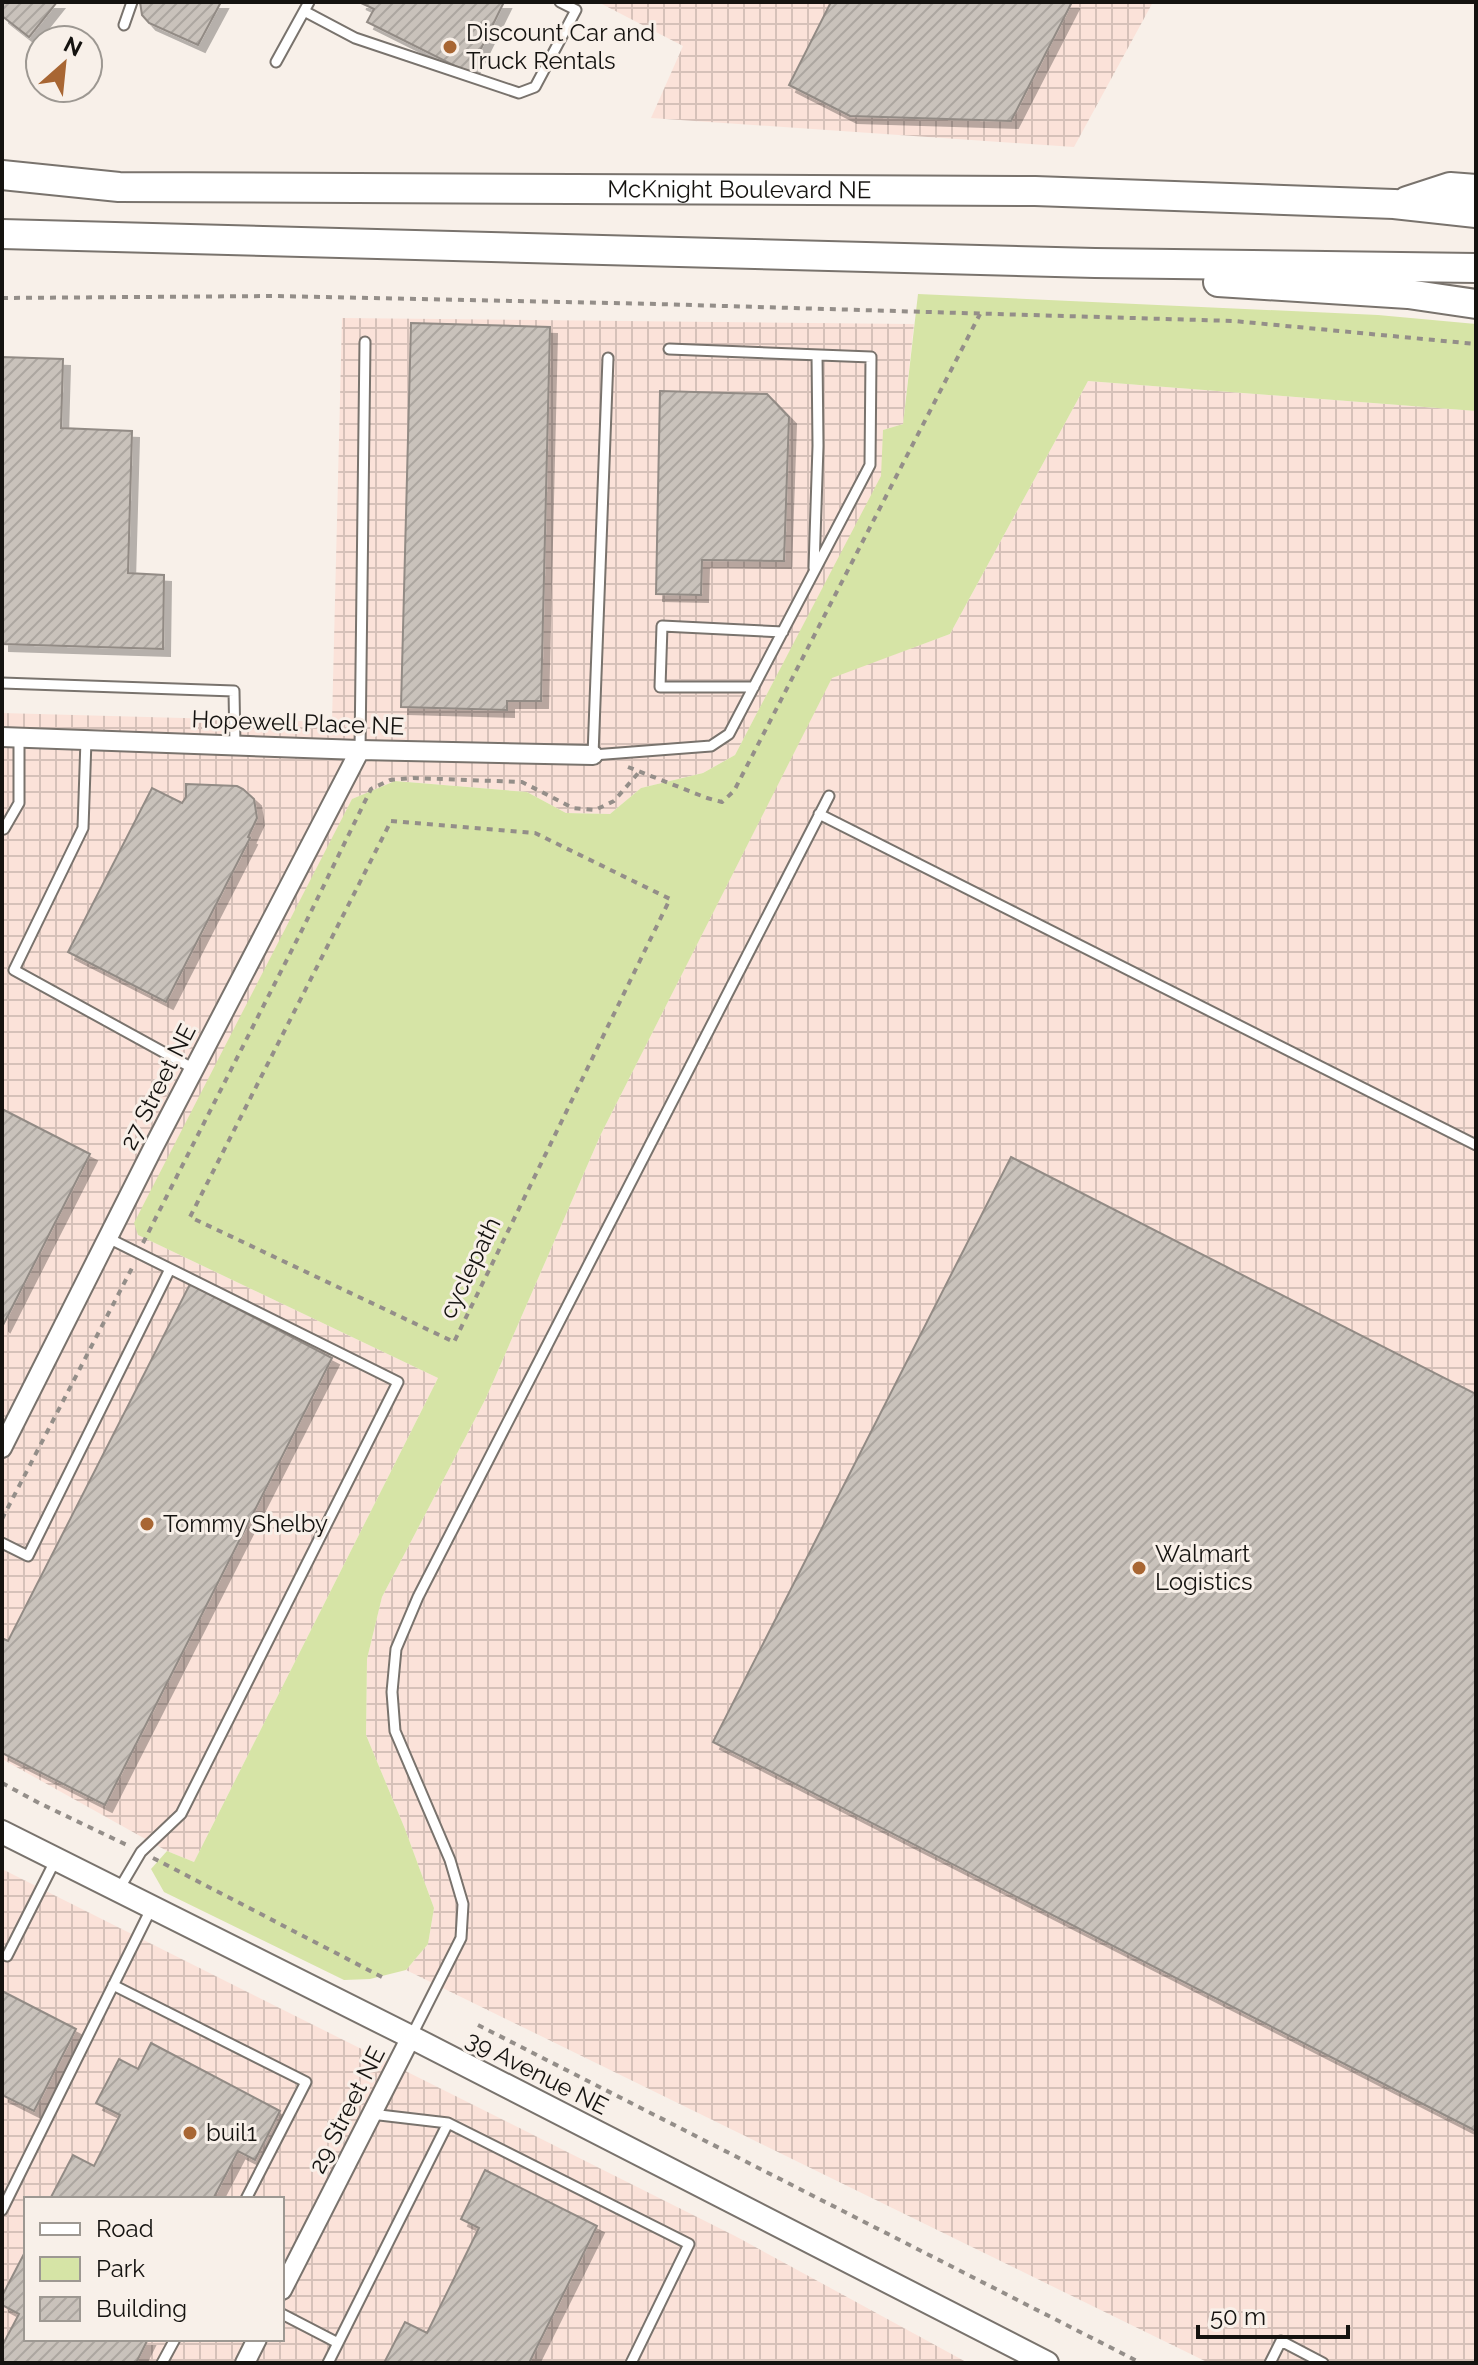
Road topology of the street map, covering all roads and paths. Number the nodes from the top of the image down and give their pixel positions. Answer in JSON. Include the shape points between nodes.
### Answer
{"nodes":[{"id":1,"x":132,"y":2,"type":"edge"},
{"id":2,"x":560,"y":2,"type":"edge"},
{"id":3,"x":306,"y":7,"type":"edge"},
{"id":4,"x":124,"y":25,"type":"dead end"},
{"id":5,"x":276,"y":62,"type":"dead end"},
{"id":6,"x":2,"y":175,"type":"edge"},
{"id":7,"x":1476,"y":189,"type":"edge"},
{"id":8,"x":1394,"y":204,"type":"junction"},
{"id":9,"x":1476,"y":213,"type":"edge"},
{"id":10,"x":2,"y":234,"type":"edge"},
{"id":11,"x":1095,"y":263,"type":"junction"},
{"id":12,"x":1476,"y":268,"type":"edge"},
{"id":13,"x":2,"y":298,"type":"edge"},
{"id":14,"x":1476,"y":304,"type":"edge"},
{"id":15,"x":365,"y":342,"type":"dead end"},
{"id":16,"x":1476,"y":344,"type":"edge"},
{"id":17,"x":669,"y":349,"type":"dead end"},
{"id":18,"x":817,"y":355,"type":"junction"},
{"id":19,"x":608,"y":358,"type":"dead end"},
{"id":20,"x":814,"y":572,"type":"junction"},
{"id":21,"x":783,"y":632,"type":"junction"},
{"id":22,"x":2,"y":683,"type":"edge"},
{"id":23,"x":754,"y":687,"type":"junction"},
{"id":24,"x":10,"y":737,"type":"edge"},
{"id":25,"x":86,"y":740,"type":"junction"},
{"id":26,"x":235,"y":745,"type":"junction"},
{"id":27,"x":360,"y":750,"type":"junction"},
{"id":28,"x":593,"y":755,"type":"junction"},
{"id":29,"x":640,"y":771,"type":"dead end"},
{"id":30,"x":829,"y":796,"type":"dead end"},
{"id":31,"x":819,"y":814,"type":"junction"},
{"id":32,"x":391,"y":821,"type":"joint"},
{"id":33,"x":2,"y":828,"type":"edge"},
{"id":34,"x":194,"y":1069,"type":"junction"},
{"id":35,"x":1476,"y":1145,"type":"edge"},
{"id":36,"x":108,"y":1238,"type":"junction"},
{"id":37,"x":138,"y":1254,"type":"junction"},
{"id":38,"x":170,"y":1269,"type":"junction"},
{"id":39,"x":3,"y":1441,"type":"edge"},
{"id":40,"x":2,"y":1519,"type":"edge"},
{"id":41,"x":2,"y":1543,"type":"edge"},
{"id":42,"x":2,"y":1783,"type":"edge"},
{"id":43,"x":2,"y":1832,"type":"edge"},
{"id":44,"x":141,"y":1852,"type":"junction"},
{"id":45,"x":56,"y":1859,"type":"junction"},
{"id":46,"x":118,"y":1891,"type":"junction"},
{"id":47,"x":151,"y":1908,"type":"junction"},
{"id":48,"x":7,"y":1956,"type":"dead end"},
{"id":49,"x":382,"y":1977,"type":"dead end"},
{"id":50,"x":113,"y":1985,"type":"junction"},
{"id":51,"x":478,"y":2025,"type":"dead end"},
{"id":52,"x":411,"y":2037,"type":"junction"},
{"id":53,"x":371,"y":2114,"type":"junction"},
{"id":54,"x":448,"y":2123,"type":"junction"},
{"id":55,"x":247,"y":2197,"type":"edge"},
{"id":56,"x":2,"y":2210,"type":"edge"},
{"id":57,"x":284,"y":2286,"type":"edge"},
{"id":58,"x":284,"y":2315,"type":"edge"},
{"id":59,"x":174,"y":2341,"type":"edge"},
{"id":60,"x":256,"y":2341,"type":"edge"},
{"id":61,"x":338,"y":2343,"type":"junction"},
{"id":62,"x":162,"y":2363,"type":"edge"},
{"id":63,"x":245,"y":2363,"type":"edge"},
{"id":64,"x":328,"y":2363,"type":"edge"},
{"id":65,"x":631,"y":2363,"type":"edge"},
{"id":66,"x":1047,"y":2363,"type":"edge"},
{"id":67,"x":1141,"y":2363,"type":"edge"},
{"id":68,"x":1270,"y":2363,"type":"edge"},
{"id":69,"x":1323,"y":2363,"type":"edge"}],
"edges":[{"from":1,"to":4,"type":"lane"},
{"from":2,"to":3,"type":"lane","via":[[576,10],[535,87],[519,93],[355,38]]},
{"from":3,"to":5,"type":"lane"},
{"from":6,"to":8,"type":"main road","name":"McKnight Boulevard NE","via":[[119,187],[1035,191]]},
{"from":7,"to":8,"type":"main road","via":[[1450,187]]},
{"from":8,"to":9,"type":"main road","name":"McKnight Boulevard NE"},
{"from":10,"to":11,"type":"main road"},
{"from":11,"to":12,"type":"main road"},
{"from":11,"to":14,"type":"main road","via":[[1145,278],[1408,294]]},
{"from":13,"to":16,"type":"path","via":[[290,296],[1203,320]]},
{"from":15,"to":27,"type":"lane"},
{"from":17,"to":18,"type":"lane"},
{"from":18,"to":20,"type":"lane"},
{"from":18,"to":20,"type":"lane","via":[[871,357],[870,465]]},
{"from":19,"to":28,"type":"lane"},
{"from":20,"to":21,"type":"lane"},
{"from":21,"to":23,"type":"lane"},
{"from":21,"to":23,"type":"lane","via":[[662,626],[660,687]]},
{"from":22,"to":26,"type":"lane","via":[[234,691]]},
{"from":23,"to":28,"type":"lane","via":[[729,734],[711,746]]},
{"from":24,"to":25,"type":"street","name":"Hopewell Place NE"},
{"from":24,"to":33,"type":"lane","via":[[19,803]]},
{"from":25,"to":26,"type":"street","name":"Hopewell Place NE"},
{"from":25,"to":34,"type":"lane","via":[[83,828],[14,970]]},
{"from":26,"to":27,"type":"street","name":"Hopewell Place NE"},
{"from":27,"to":28,"type":"street","name":"Hopewell Place NE"},
{"from":27,"to":34,"type":"street","name":"27 Street NE"},
{"from":29,"to":37,"type":"path","via":[[614,801],[595,810],[573,808],[522,782],[413,778],[371,789]]},
{"from":30,"to":31,"type":"lane"},
{"from":31,"to":35,"type":"lane"},
{"from":31,"to":52,"type":"lane","via":[[396,1649],[395,1731],[463,1904],[461,1938]]},
{"from":32,"to":32,"type":"path","name":"cyclepath","via":[[535,833],[670,899],[454,1342],[190,1217]]},
{"from":34,"to":36,"type":"street","name":"27 Street NE"},
{"from":36,"to":37,"type":"lane"},
{"from":36,"to":39,"type":"street","name":"27 Street NE"},
{"from":37,"to":38,"type":"lane"},
{"from":37,"to":40,"type":"path"},
{"from":38,"to":41,"type":"lane","via":[[28,1556]]},
{"from":38,"to":44,"type":"lane","via":[[398,1382],[181,1814]]},
{"from":42,"to":44,"type":"path"},
{"from":43,"to":45,"type":"street","name":"39 Avenue NE"},
{"from":44,"to":46,"type":"lane"},
{"from":44,"to":49,"type":"path"},
{"from":45,"to":46,"type":"street","name":"39 Avenue NE"},
{"from":45,"to":48,"type":"lane"},
{"from":46,"to":47,"type":"street","name":"39 Avenue NE"},
{"from":47,"to":50,"type":"lane"},
{"from":47,"to":52,"type":"street","name":"39 Avenue NE"},
{"from":50,"to":55,"type":"lane","via":[[306,2082]]},
{"from":50,"to":56,"type":"lane"},
{"from":51,"to":67,"type":"path"},
{"from":52,"to":53,"type":"street","name":"29 Street NE"},
{"from":52,"to":66,"type":"street","name":"39 Avenue NE"},
{"from":53,"to":54,"type":"lane"},
{"from":53,"to":57,"type":"street","name":"29 Street NE"},
{"from":54,"to":61,"type":"lane"},
{"from":54,"to":65,"type":"lane","via":[[689,2244]]},
{"from":58,"to":61,"type":"lane"},
{"from":59,"to":62,"type":"lane"},
{"from":60,"to":63,"type":"street"},
{"from":61,"to":64,"type":"lane"},
{"from":68,"to":69,"type":"lane","via":[[1281,2341]]}]}
